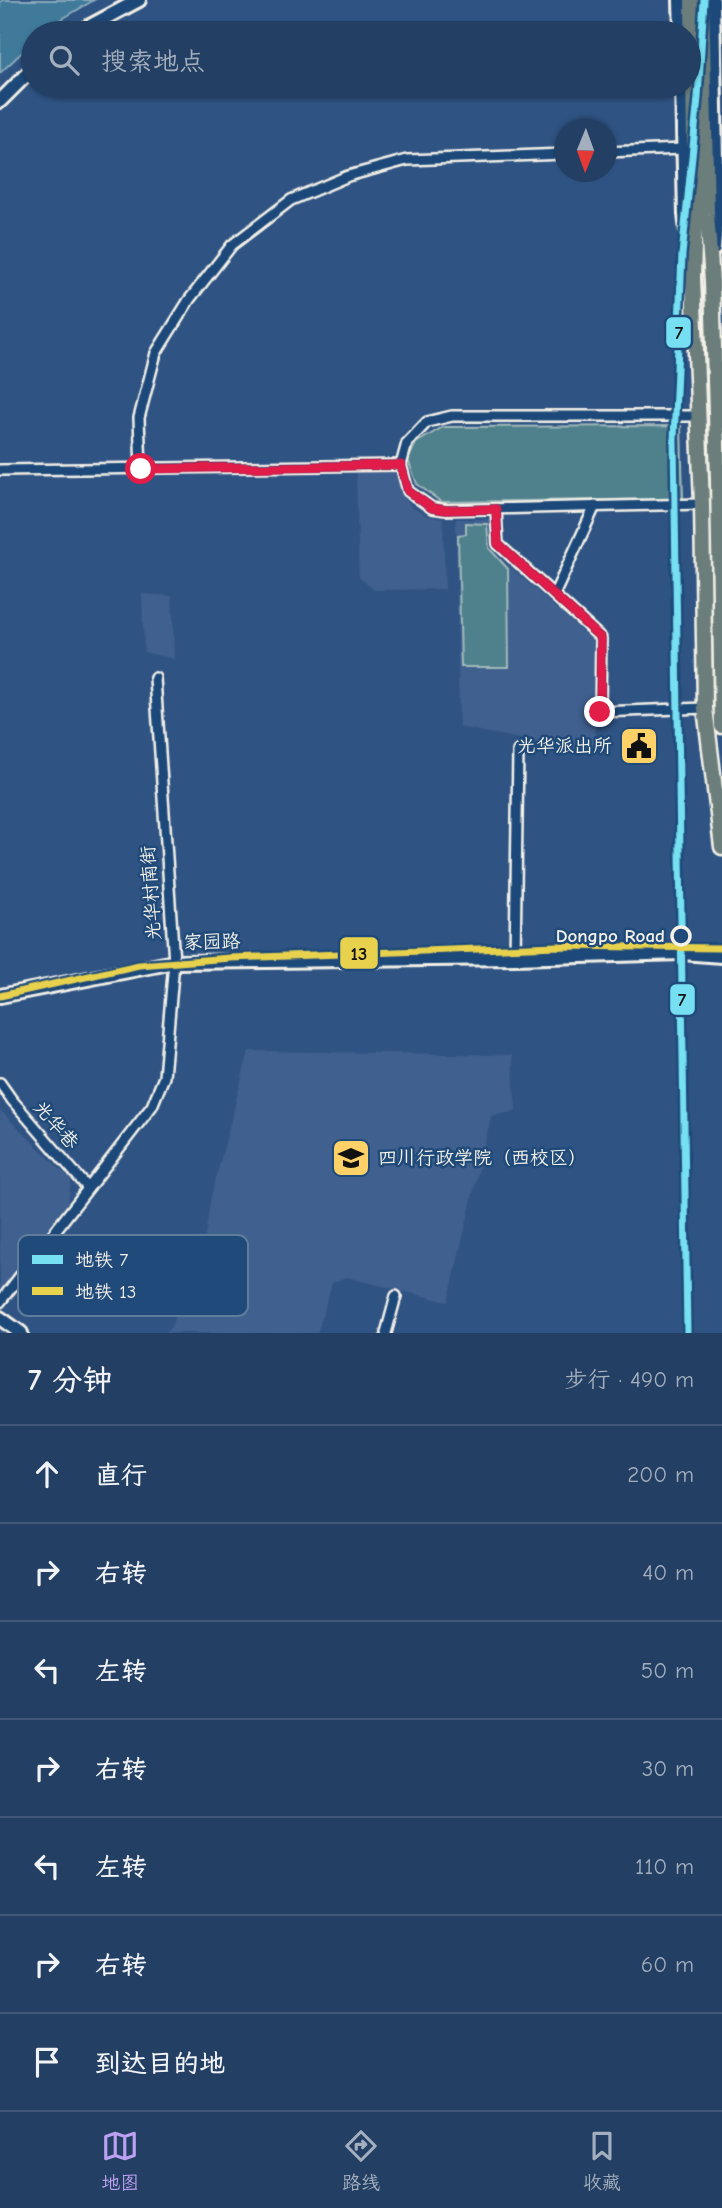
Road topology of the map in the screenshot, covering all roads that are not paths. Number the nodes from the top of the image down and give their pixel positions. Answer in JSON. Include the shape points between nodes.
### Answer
{"nodes":[{"id":1,"x":139,"y":0,"type":"edge"},
{"id":2,"x":680,"y":0,"type":"edge"},
{"id":3,"x":692,"y":0,"type":"edge"},
{"id":4,"x":702,"y":0,"type":"edge"},
{"id":5,"x":713,"y":0,"type":"edge"},
{"id":6,"x":100,"y":21,"type":"edge"},
{"id":7,"x":681,"y":21,"type":"edge"},
{"id":8,"x":693,"y":21,"type":"edge"},
{"id":9,"x":21,"y":80,"type":"edge"},
{"id":10,"x":682,"y":98,"type":"edge"},
{"id":11,"x":696,"y":98,"type":"edge"},
{"id":12,"x":0,"y":101,"type":"edge"},
{"id":13,"x":684,"y":149,"type":"junction"},
{"id":14,"x":617,"y":152,"type":"edge"},
{"id":15,"x":554,"y":154,"type":"edge"},
{"id":16,"x":701,"y":215,"type":"junction"},
{"id":17,"x":693,"y":278,"type":"junction"},
{"id":18,"x":712,"y":281,"type":"junction"},
{"id":19,"x":699,"y":415,"type":"junction"},
{"id":20,"x":719,"y":438,"type":"edge"},
{"id":21,"x":401,"y":465,"type":"junction"},
{"id":22,"x":141,"y":469,"type":"junction"},
{"id":23,"x":0,"y":470,"type":"edge"},
{"id":24,"x":720,"y":479,"type":"edge"},
{"id":25,"x":702,"y":504,"type":"junction"},
{"id":26,"x":595,"y":506,"type":"junction"},
{"id":27,"x":496,"y":509,"type":"junction"},
{"id":28,"x":554,"y":595,"type":"junction"},
{"id":29,"x":155,"y":678,"type":"dead end"},
{"id":30,"x":705,"y":708,"type":"junction"},
{"id":31,"x":722,"y":726,"type":"edge"},
{"id":32,"x":518,"y":751,"type":"dead end"},
{"id":33,"x":722,"y":847,"type":"edge"},
{"id":34,"x":722,"y":956,"type":"edge"},
{"id":35,"x":515,"y":958,"type":"junction"},
{"id":36,"x":174,"y":962,"type":"junction"},
{"id":37,"x":0,"y":996,"type":"edge"},
{"id":38,"x":0,"y":1083,"type":"edge"},
{"id":39,"x":88,"y":1188,"type":"junction"},
{"id":40,"x":52,"y":1235,"type":"edge"},
{"id":41,"x":18,"y":1279,"type":"edge"},
{"id":42,"x":396,"y":1296,"type":"dead end"},
{"id":43,"x":0,"y":1302,"type":"edge"},
{"id":44,"x":0,"y":1318,"type":"edge"},
{"id":45,"x":21,"y":1333,"type":"edge"},
{"id":46,"x":386,"y":1333,"type":"edge"}],
"edges":[{"from":1,"to":6,"type":"street"},
{"from":2,"to":7,"type":"street"},
{"from":3,"to":8,"type":"main road"},
{"from":4,"to":16,"type":"main road"},
{"from":5,"to":18,"type":"street","via":[[717,214]]},
{"from":9,"to":12,"type":"street"},
{"from":10,"to":13,"type":"street"},
{"from":11,"to":16,"type":"main road"},
{"from":13,"to":14,"type":"street"},
{"from":13,"to":17,"type":"street","via":[[685,214]]},
{"from":15,"to":22,"type":"street","via":[[407,160],[348,176],[292,200],[232,245],[189,300],[156,354],[139,418]]},
{"from":16,"to":17,"type":"main road"},
{"from":16,"to":18,"type":"main road"},
{"from":17,"to":19,"type":"main road"},
{"from":18,"to":20,"type":"main road"},
{"from":19,"to":21,"type":"street","via":[[452,415],[427,422],[407,443]]},
{"from":19,"to":25,"type":"main road"},
{"from":20,"to":24,"type":"main road"},
{"from":21,"to":22,"type":"street"},
{"from":21,"to":27,"type":"street","via":[[408,491],[432,508]]},
{"from":22,"to":23,"type":"street"},
{"from":24,"to":31,"type":"main road"},
{"from":25,"to":26,"type":"street"},
{"from":25,"to":30,"type":"main road"},
{"from":26,"to":27,"type":"street"},
{"from":26,"to":28,"type":"street"},
{"from":27,"to":28,"type":"street","via":[[498,544]]},
{"from":28,"to":30,"type":"street","via":[[601,638],[600,712]]},
{"from":29,"to":36,"type":"street","name":"光华村南街"},
{"from":30,"to":33,"type":"main road"},
{"from":32,"to":35,"type":"street"},
{"from":34,"to":35,"type":"street","name":"家园路"},
{"from":35,"to":36,"type":"street","name":"家园路"},
{"from":36,"to":37,"type":"street","name":"家园路"},
{"from":36,"to":39,"type":"street","name":"光华村南街","via":[[164,1077],[152,1106]]},
{"from":38,"to":39,"type":"street","name":"光华巷"},
{"from":39,"to":40,"type":"street","name":"光华村南街"},
{"from":41,"to":43,"type":"street","name":"光华村南街"},
{"from":42,"to":46,"type":"street"},
{"from":44,"to":45,"type":"street"}]}
